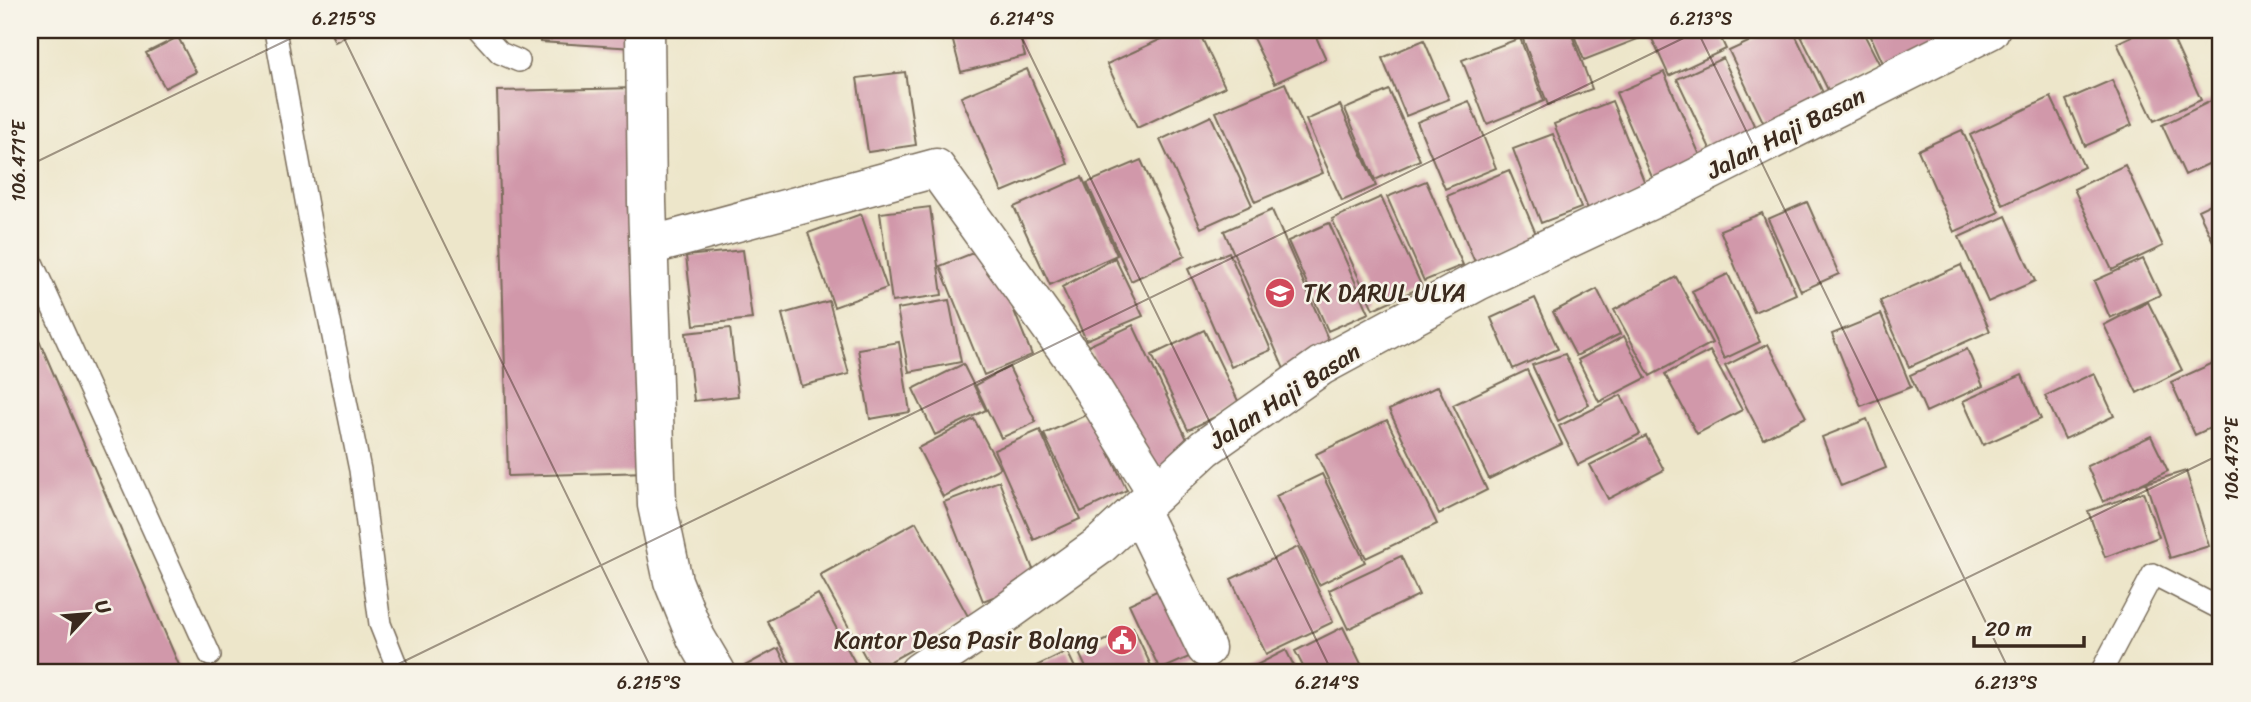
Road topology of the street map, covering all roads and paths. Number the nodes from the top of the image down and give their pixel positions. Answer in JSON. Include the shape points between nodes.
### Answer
{"nodes":[{"id":1,"x":277,"y":30,"type":"edge"},
{"id":2,"x":480,"y":30,"type":"edge"},
{"id":3,"x":645,"y":30,"type":"edge"},
{"id":4,"x":1990,"y":30,"type":"edge"},
{"id":5,"x":519,"y":61,"type":"dead end"},
{"id":6,"x":649,"y":246,"type":"junction"},
{"id":7,"x":30,"y":258,"type":"edge"},
{"id":8,"x":1147,"y":500,"type":"junction"},
{"id":9,"x":2221,"y":609,"type":"edge"},
{"id":10,"x":1206,"y":648,"type":"dead end"},
{"id":11,"x":210,"y":655,"type":"dead end"},
{"id":12,"x":399,"y":672,"type":"edge"},
{"id":13,"x":716,"y":672,"type":"edge"},
{"id":14,"x":919,"y":672,"type":"edge"},
{"id":15,"x":2101,"y":672,"type":"edge"}],
"edges":[{"from":1,"to":12,"type":"lane","via":[[360,470],[380,624]]},
{"from":2,"to":5,"type":"lane","via":[[500,53]]},
{"from":3,"to":6,"type":"street"},
{"from":4,"to":8,"type":"street","name":"Jalan Haji Basan","via":[[1670,191],[1478,281],[1321,366],[1205,447]]},
{"from":6,"to":8,"type":"street","via":[[936,168],[1074,361]]},
{"from":6,"to":13,"type":"street","via":[[657,505],[673,580],[695,638]]},
{"from":7,"to":11,"type":"lane"},
{"from":8,"to":10,"type":"street"},
{"from":8,"to":14,"type":"street","name":"Jalan Haji Basan","via":[[1088,554]]},
{"from":9,"to":15,"type":"lane","via":[[2153,574]]}]}
